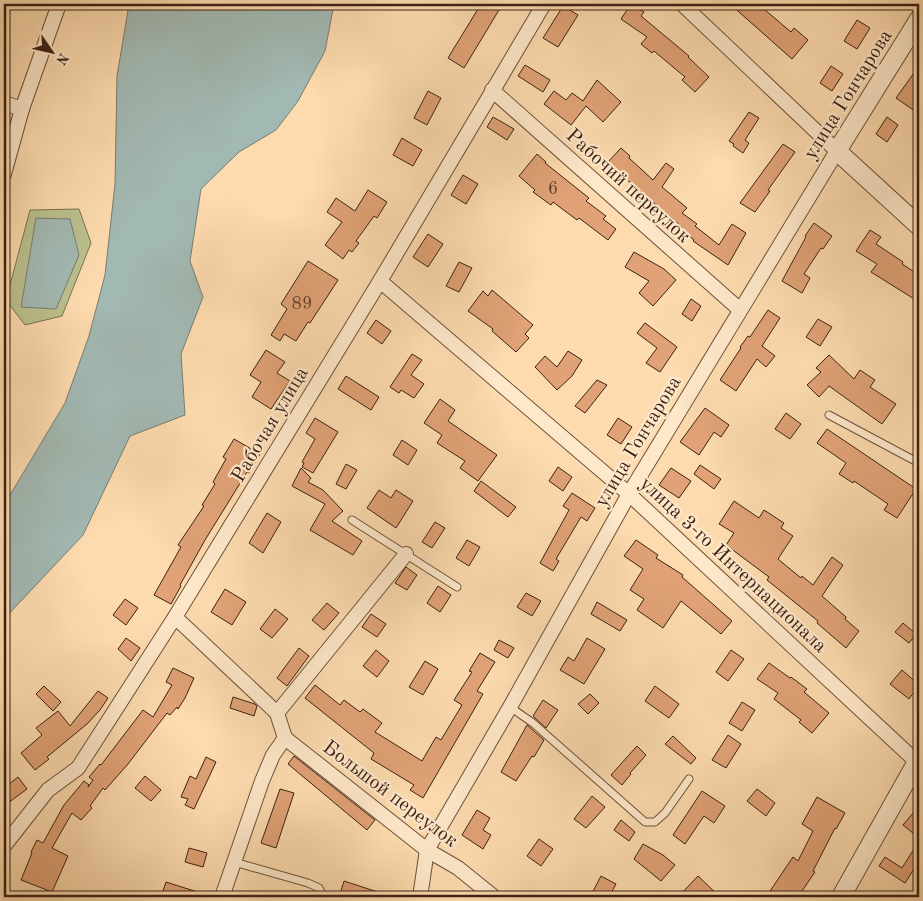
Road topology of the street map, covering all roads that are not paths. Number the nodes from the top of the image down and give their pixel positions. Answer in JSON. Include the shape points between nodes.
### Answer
{"nodes":[{"id":1,"x":60,"y":4,"type":"edge"},
{"id":2,"x":544,"y":4,"type":"edge"},
{"id":3,"x":682,"y":4,"type":"edge"},
{"id":4,"x":919,"y":19,"type":"edge"},
{"id":5,"x":492,"y":90,"type":"junction"},
{"id":6,"x":4,"y":103,"type":"edge"},
{"id":7,"x":22,"y":108,"type":"junction"},
{"id":8,"x":837,"y":151,"type":"junction"},
{"id":9,"x":4,"y":174,"type":"edge"},
{"id":10,"x":919,"y":226,"type":"edge"},
{"id":11,"x":380,"y":281,"type":"junction"},
{"id":12,"x":739,"y":309,"type":"junction"},
{"id":13,"x":829,"y":415,"type":"dead end"},
{"id":14,"x":919,"y":463,"type":"edge"},
{"id":15,"x":629,"y":494,"type":"junction"},
{"id":16,"x":352,"y":520,"type":"dead end"},
{"id":17,"x":406,"y":554,"type":"junction"},
{"id":18,"x":457,"y":587,"type":"dead end"},
{"id":19,"x":175,"y":617,"type":"junction"},
{"id":20,"x":510,"y":707,"type":"junction"},
{"id":21,"x":277,"y":713,"type":"junction"},
{"id":22,"x":285,"y":738,"type":"junction"},
{"id":23,"x":919,"y":761,"type":"edge"},
{"id":24,"x":689,"y":779,"type":"dead end"},
{"id":25,"x":4,"y":846,"type":"edge"},
{"id":26,"x":427,"y":850,"type":"junction"},
{"id":27,"x":234,"y":862,"type":"junction"},
{"id":28,"x":222,"y":897,"type":"edge"},
{"id":29,"x":322,"y":897,"type":"edge"},
{"id":30,"x":420,"y":897,"type":"edge"},
{"id":31,"x":494,"y":897,"type":"edge"},
{"id":32,"x":841,"y":897,"type":"edge"}],
"edges":[{"from":1,"to":7,"type":"street"},
{"from":2,"to":5,"type":"street","name":"Рабочая улица"},
{"from":3,"to":8,"type":"street"},
{"from":4,"to":8,"type":"street","name":"улица Гончарова"},
{"from":5,"to":11,"type":"street","name":"Рабочая улица"},
{"from":5,"to":12,"type":"street","name":"Рабочий переулок"},
{"from":6,"to":7,"type":"street"},
{"from":7,"to":9,"type":"street"},
{"from":8,"to":10,"type":"street"},
{"from":8,"to":12,"type":"street","name":"улица Гончарова"},
{"from":11,"to":15,"type":"street","name":"улица 3-го Интернационала"},
{"from":11,"to":19,"type":"street","name":"Рабочая улица"},
{"from":12,"to":15,"type":"street","name":"улица Гончарова"},
{"from":13,"to":14,"type":"lane"},
{"from":15,"to":20,"type":"street","name":"улица Гончарова"},
{"from":15,"to":23,"type":"street","name":"улица 3-го Интернационала"},
{"from":16,"to":17,"type":"lane"},
{"from":17,"to":18,"type":"lane"},
{"from":17,"to":21,"type":"street"},
{"from":19,"to":21,"type":"street"},
{"from":19,"to":25,"type":"street","name":"Рабочая улица","via":[[78,768],[48,790]]},
{"from":20,"to":24,"type":"lane","via":[[533,723],[645,822],[655,822],[665,813]]},
{"from":20,"to":26,"type":"street","name":"улица Гончарова"},
{"from":21,"to":22,"type":"street"},
{"from":22,"to":26,"type":"street","name":"Большой переулок"},
{"from":22,"to":27,"type":"street","via":[[273,755],[262,781]]},
{"from":23,"to":32,"type":"street"},
{"from":26,"to":30,"type":"street","name":"улица Гончарова"},
{"from":26,"to":31,"type":"street","name":"Большой переулок","via":[[458,868]]},
{"from":27,"to":28,"type":"street"},
{"from":27,"to":29,"type":"lane","via":[[308,883],[319,888]]}]}
